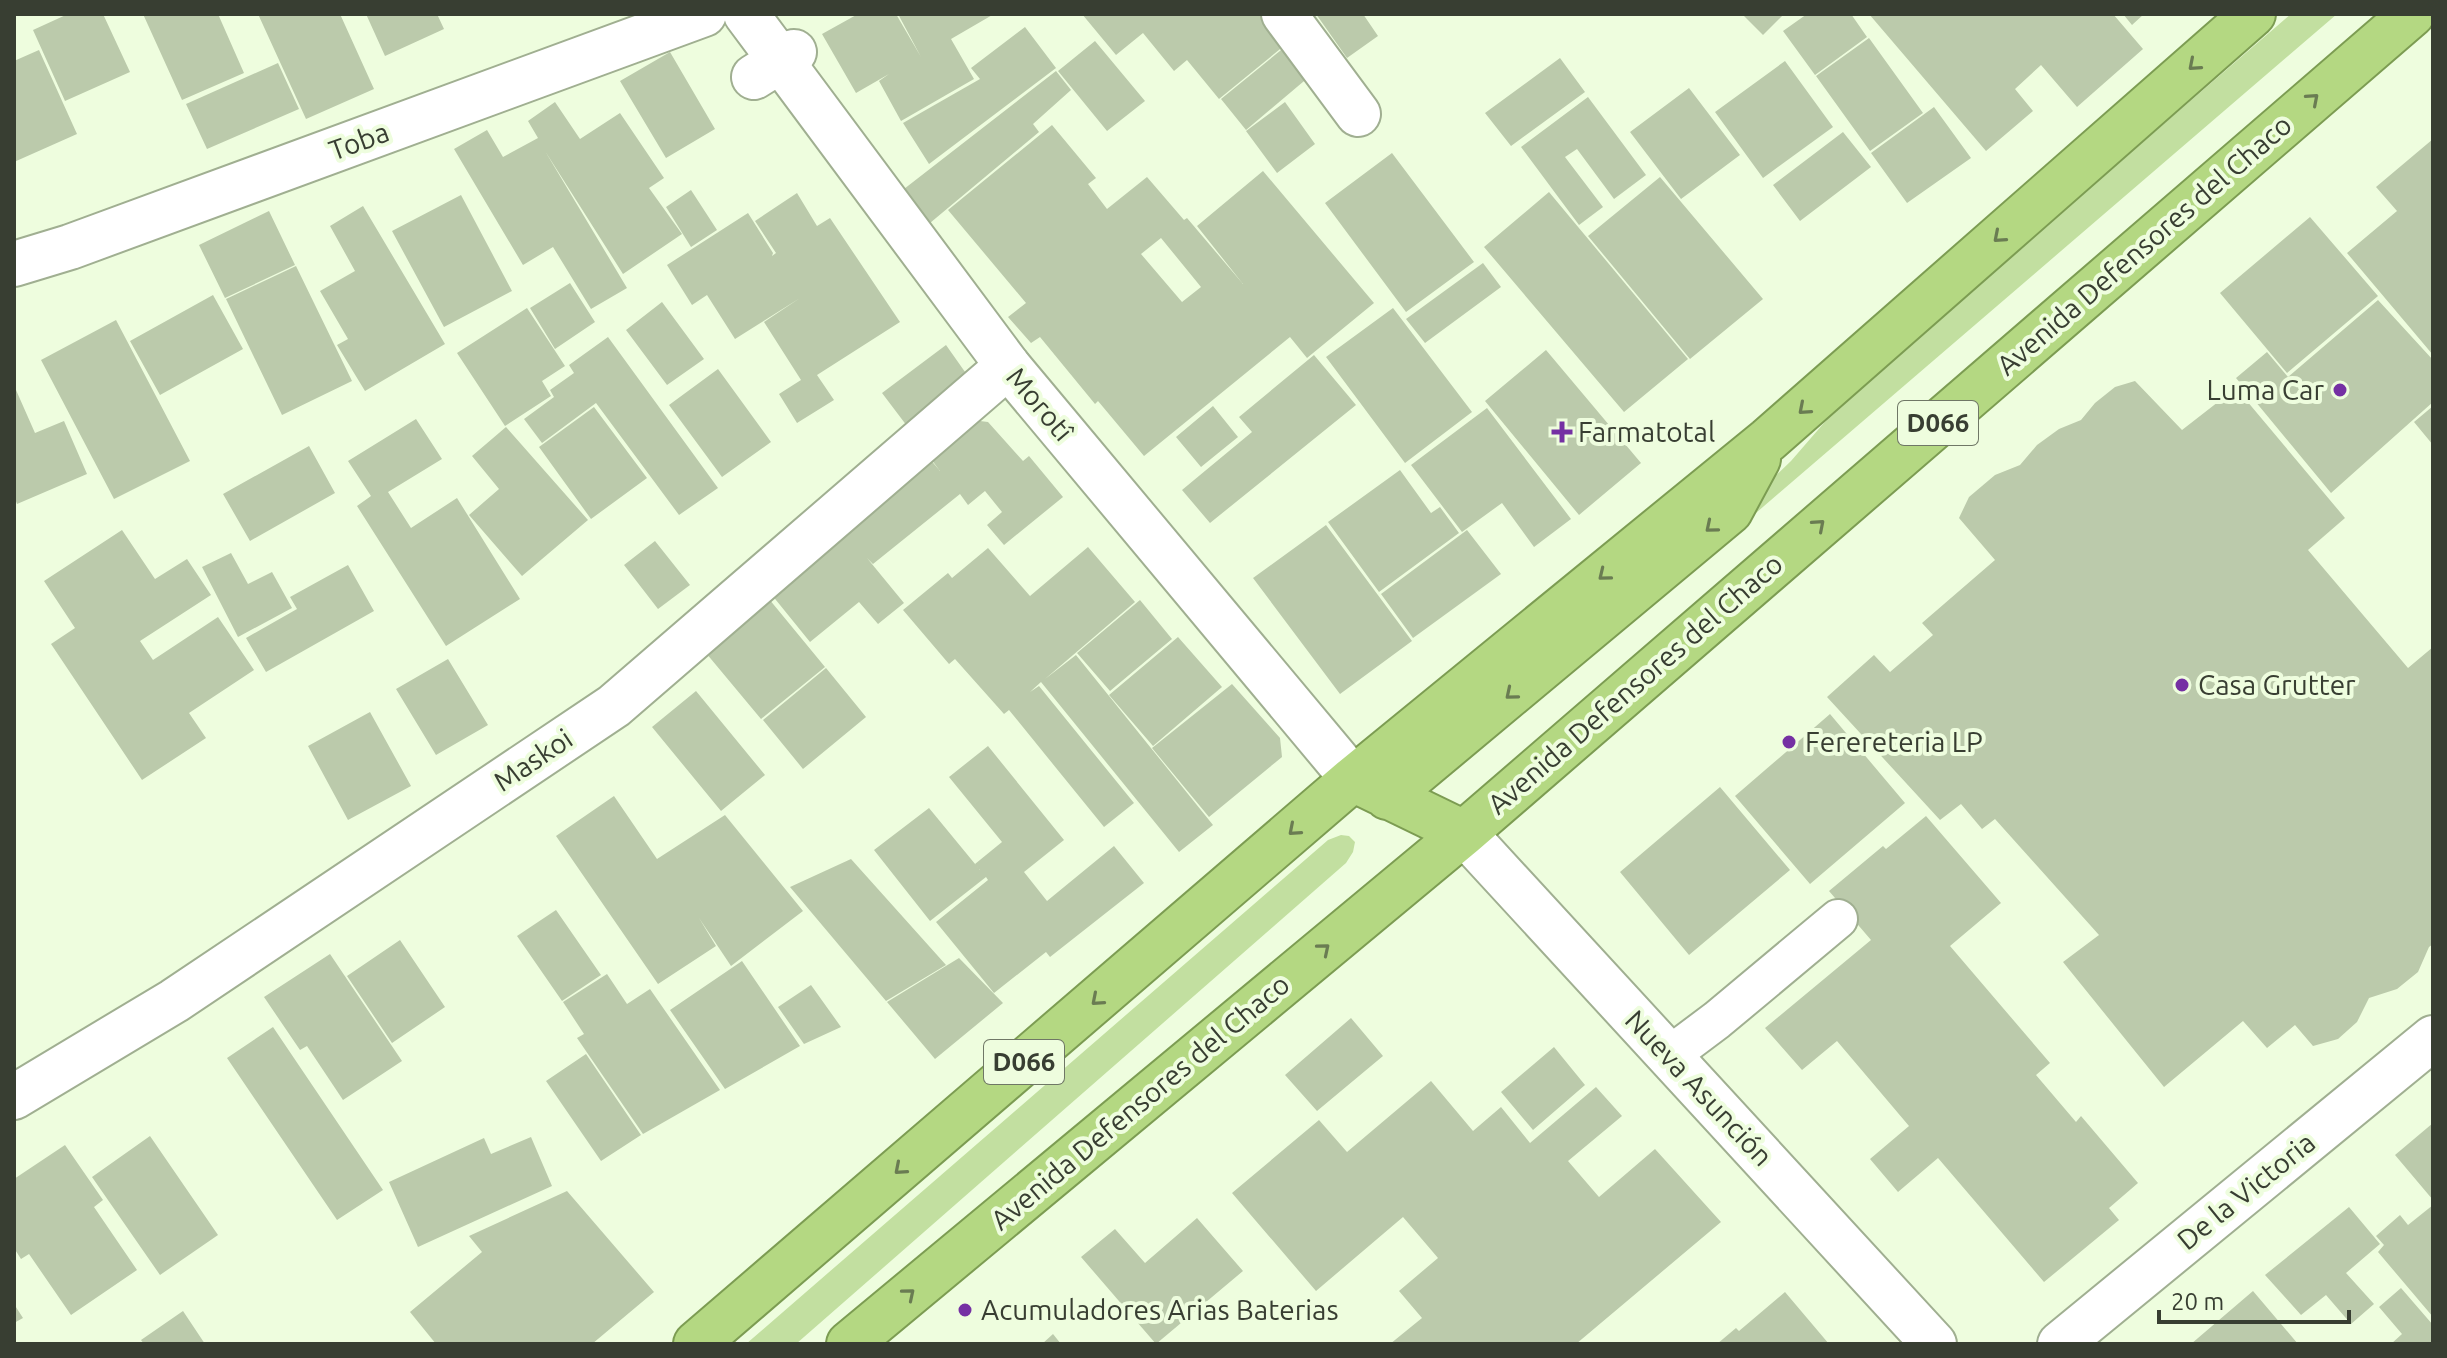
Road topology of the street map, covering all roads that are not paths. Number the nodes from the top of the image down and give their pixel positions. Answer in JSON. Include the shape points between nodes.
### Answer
{"nodes":[{"id":1,"x":704,"y":14,"type":"edge"},
{"id":2,"x":746,"y":14,"type":"edge"},
{"id":3,"x":1284,"y":14,"type":"edge"},
{"id":4,"x":2253,"y":14,"type":"edge"},
{"id":5,"x":2412,"y":14,"type":"edge"},
{"id":6,"x":1358,"y":114,"type":"dead end"},
{"id":7,"x":14,"y":264,"type":"edge"},
{"id":8,"x":1008,"y":366,"type":"junction"},
{"id":9,"x":1370,"y":788,"type":"junction"},
{"id":10,"x":1464,"y":833,"type":"junction"},
{"id":11,"x":1838,"y":919,"type":"dead end"},
{"id":12,"x":2433,"y":1038,"type":"edge"},
{"id":13,"x":1669,"y":1056,"type":"junction"},
{"id":14,"x":14,"y":1097,"type":"edge"},
{"id":15,"x":696,"y":1344,"type":"edge"},
{"id":16,"x":849,"y":1344,"type":"edge"},
{"id":17,"x":1934,"y":1344,"type":"edge"},
{"id":18,"x":2060,"y":1344,"type":"edge"}],
"edges":[{"from":1,"to":7,"type":"street","name":"Toba"},
{"from":2,"to":8,"type":"street","name":"Morotî","via":[[776,63]]},
{"from":3,"to":6,"type":"street"},
{"from":4,"to":9,"type":"highway","number":"D066","one_way":true},
{"from":10,"to":5,"type":"highway","name":"Avenida Defensores del Chaco","number":"D066","one_way":true},
{"from":8,"to":9,"type":"street","name":"Morotî"},
{"from":8,"to":14,"type":"street","name":"Maskoi","via":[[614,706],[174,1001]]},
{"from":9,"to":10,"type":"highway"},
{"from":9,"to":15,"type":"highway","number":"D066","one_way":true},
{"from":10,"to":13,"type":"street","name":"Nueva Asunción"},
{"from":16,"to":10,"type":"highway","name":"Avenida Defensores del Chaco","number":"D066","one_way":true},
{"from":11,"to":13,"type":"lane"},
{"from":12,"to":18,"type":"street","name":"De la Victoria"},
{"from":13,"to":17,"type":"street","name":"Nueva Asunción"}]}
